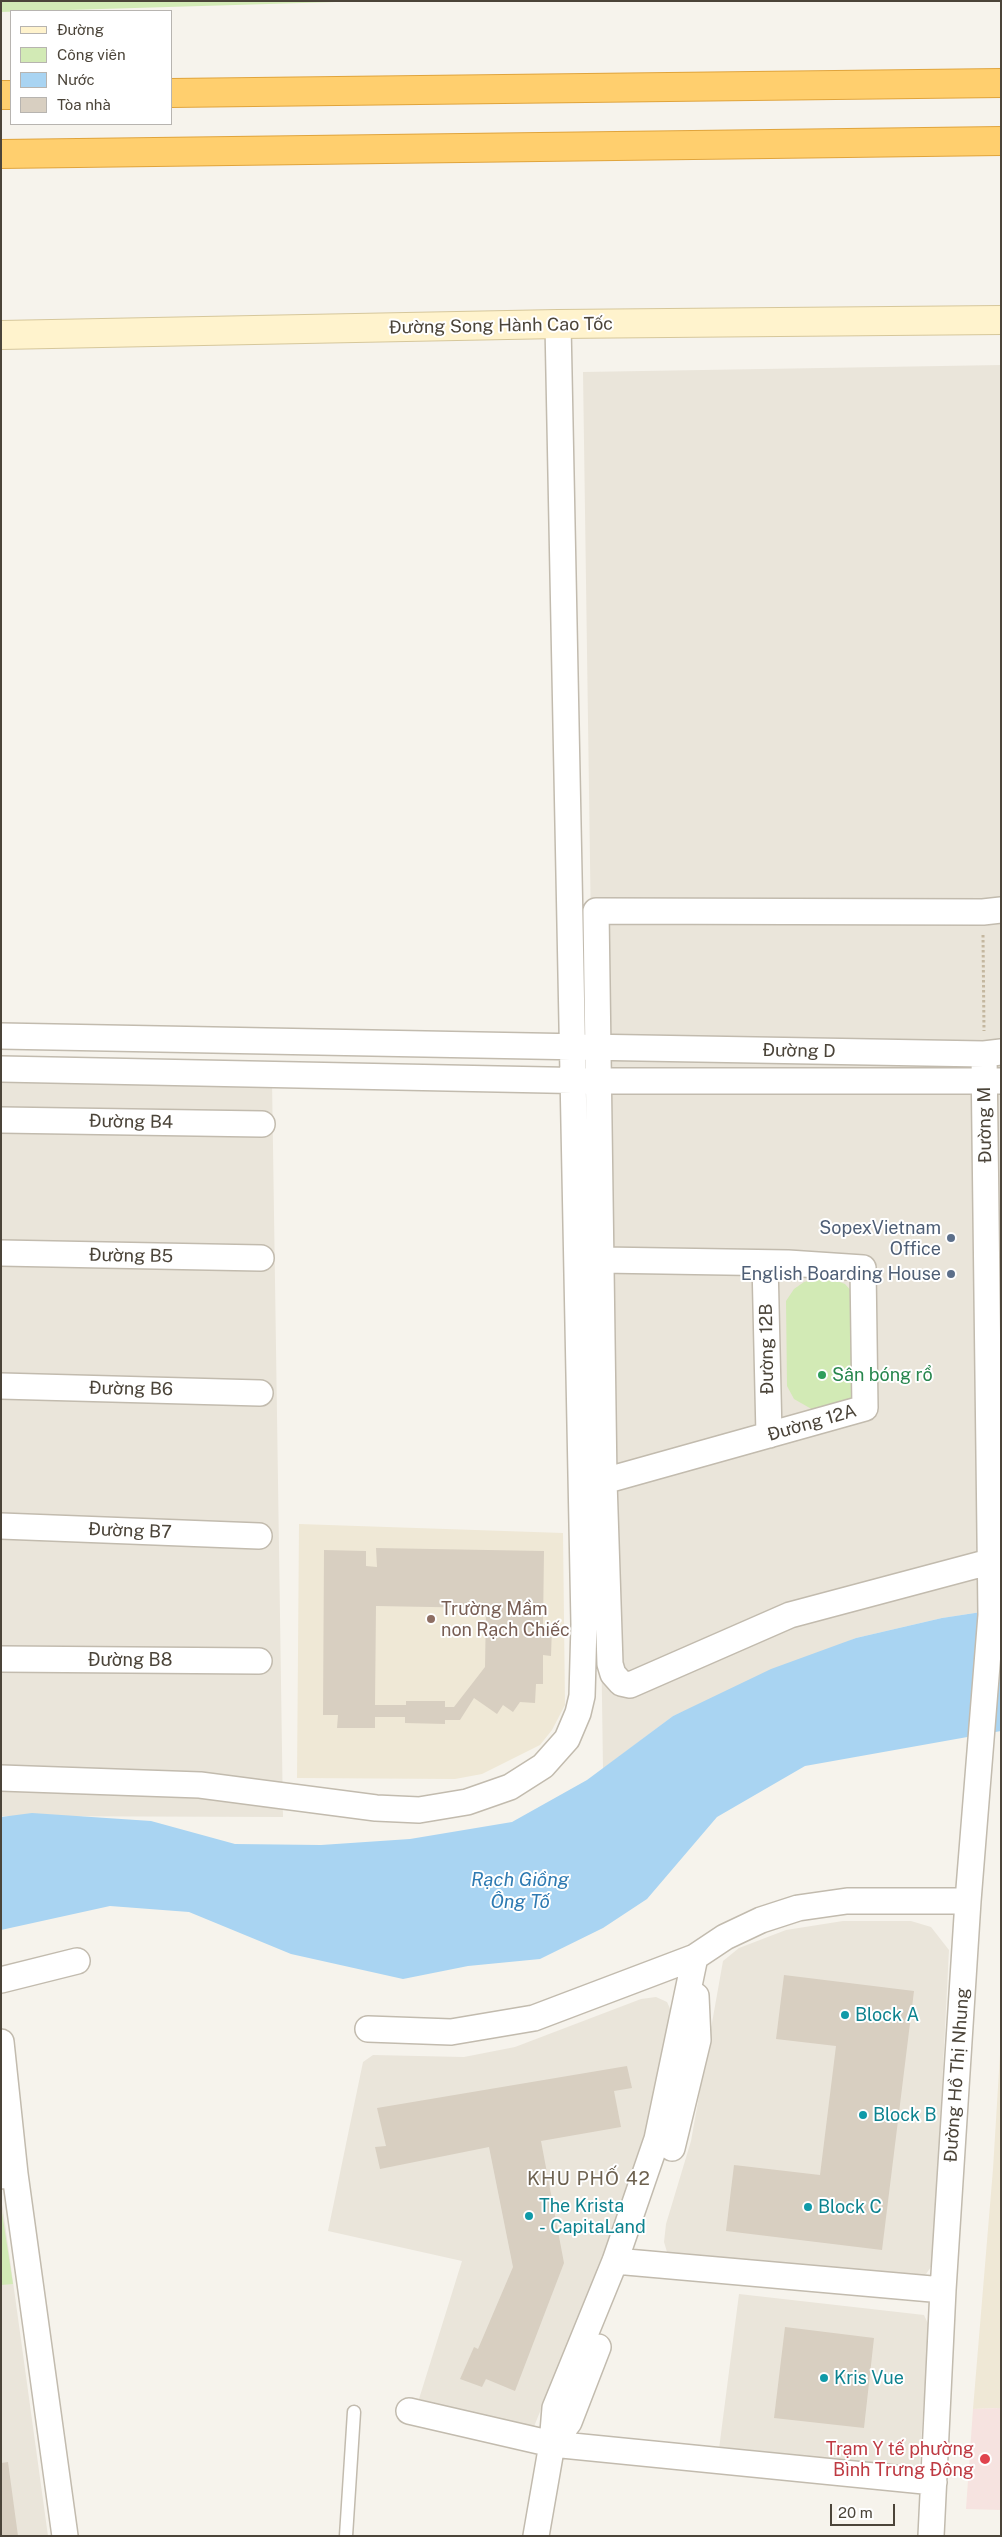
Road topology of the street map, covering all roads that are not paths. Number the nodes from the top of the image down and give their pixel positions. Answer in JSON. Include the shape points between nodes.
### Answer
{"nodes":[{"id":1,"x":1001,"y":83,"type":"edge"},
{"id":2,"x":172,"y":93,"type":"edge"},
{"id":3,"x":1001,"y":141,"type":"edge"},
{"id":4,"x":1,"y":154,"type":"edge"},
{"id":5,"x":1001,"y":320,"type":"edge"},
{"id":6,"x":558,"y":324,"type":"junction"},
{"id":7,"x":1,"y":335,"type":"edge"},
{"id":8,"x":992,"y":911,"type":"edge"},
{"id":9,"x":1,"y":1036,"type":"edge"},
{"id":10,"x":585,"y":1047,"type":"junction"},
{"id":11,"x":992,"y":1053,"type":"edge"},
{"id":12,"x":1,"y":1069,"type":"edge"},
{"id":13,"x":586,"y":1081,"type":"junction"},
{"id":14,"x":992,"y":1081,"type":"edge"},
{"id":15,"x":1,"y":1120,"type":"edge"},
{"id":16,"x":262,"y":1124,"type":"dead end"},
{"id":17,"x":1,"y":1253,"type":"edge"},
{"id":18,"x":261,"y":1258,"type":"dead end"},
{"id":19,"x":602,"y":1260,"type":"junction"},
{"id":20,"x":764,"y":1263,"type":"junction"},
{"id":21,"x":994,"y":1264,"type":"edge"},
{"id":22,"x":1,"y":1386,"type":"edge"},
{"id":23,"x":260,"y":1393,"type":"dead end"},
{"id":24,"x":769,"y":1435,"type":"junction"},
{"id":25,"x":604,"y":1481,"type":"junction"},
{"id":26,"x":1,"y":1526,"type":"edge"},
{"id":27,"x":259,"y":1536,"type":"dead end"},
{"id":28,"x":995,"y":1563,"type":"edge"},
{"id":29,"x":991,"y":1615,"type":"joint"},
{"id":30,"x":1,"y":1659,"type":"edge"},
{"id":31,"x":259,"y":1661,"type":"dead end"},
{"id":32,"x":1,"y":1778,"type":"edge"},
{"id":33,"x":968,"y":1901,"type":"junction"},
{"id":34,"x":695,"y":1956,"type":"junction"},
{"id":35,"x":76,"y":1961,"type":"dead end"},
{"id":36,"x":1,"y":1980,"type":"edge"},
{"id":37,"x":368,"y":2028,"type":"dead end"},
{"id":38,"x":1,"y":2042,"type":"edge"},
{"id":39,"x":8,"y":2175,"type":"edge"},
{"id":40,"x":622,"y":2262,"type":"junction"},
{"id":41,"x":943,"y":2290,"type":"junction"},
{"id":42,"x":409,"y":2411,"type":"dead end"},
{"id":43,"x":354,"y":2412,"type":"dead end"},
{"id":44,"x":552,"y":2444,"type":"junction"},
{"id":45,"x":934,"y":2482,"type":"junction"},
{"id":46,"x":65,"y":2536,"type":"edge"},
{"id":47,"x":346,"y":2536,"type":"edge"},
{"id":48,"x":536,"y":2536,"type":"edge"},
{"id":49,"x":931,"y":2536,"type":"edge"}],
"edges":[{"from":1,"to":2,"type":"highway"},
{"from":3,"to":4,"type":"highway"},
{"from":5,"to":6,"type":"main road","name":"Đường Song Hành Cao Tốc"},
{"from":6,"to":7,"type":"main road","name":"Đường Song Hành Cao Tốc"},
{"from":6,"to":10,"type":"street"},
{"from":8,"to":10,"type":"street","via":[[596,911]]},
{"from":9,"to":10,"type":"street","name":"Đường D"},
{"from":10,"to":11,"type":"street","name":"Đường D"},
{"from":10,"to":13,"type":"street"},
{"from":11,"to":14,"type":"street","name":"Đường M"},
{"from":12,"to":13,"type":"street","name":"Đường D"},
{"from":13,"to":14,"type":"street","name":"Đường D"},
{"from":13,"to":19,"type":"street"},
{"from":13,"to":32,"type":"street","via":[[582,1696],[567,1739],[542,1766],[510,1787],[467,1802],[419,1810],[376,1808],[200,1785]]},
{"from":14,"to":21,"type":"street","name":"Đường M"},
{"from":15,"to":16,"type":"street","name":"Đường B4"},
{"from":17,"to":18,"type":"street","name":"Đường B5"},
{"from":19,"to":20,"type":"street","name":"Đường 12A"},
{"from":19,"to":25,"type":"street"},
{"from":20,"to":24,"type":"street","name":"Đường 12B"},
{"from":20,"to":24,"type":"street","name":"Đường 12A","via":[[863,1268],[865,1408]]},
{"from":21,"to":28,"type":"street","name":"Đường M"},
{"from":22,"to":23,"type":"street","name":"Đường B6"},
{"from":24,"to":25,"type":"street","name":"Đường 12A"},
{"from":25,"to":28,"type":"street","via":[[610,1664],[613,1674],[630,1685],[790,1615]]},
{"from":26,"to":27,"type":"street","name":"Đường B7"},
{"from":28,"to":29,"type":"street","name":"Đường M"},
{"from":29,"to":33,"type":"street","name":"Đường Hồ Thị Nhung"},
{"from":30,"to":31,"type":"street","name":"Đường B8"},
{"from":33,"to":34,"type":"street","via":[[847,1901],[798,1908],[743,1929]]},
{"from":33,"to":41,"type":"street","name":"Đường Hồ Thị Nhung"},
{"from":34,"to":37,"type":"street","via":[[534,2018],[451,2032]]},
{"from":34,"to":40,"type":"street","via":[[698,2040]]},
{"from":35,"to":36,"type":"street"},
{"from":38,"to":39,"type":"street"},
{"from":39,"to":46,"type":"street"},
{"from":40,"to":41,"type":"street"},
{"from":40,"to":44,"type":"street","via":[[569,2422]]},
{"from":41,"to":45,"type":"street","name":"Đường Hồ Thị Nhung"},
{"from":42,"to":44,"type":"street"},
{"from":43,"to":47,"type":"lane"},
{"from":44,"to":45,"type":"street"},
{"from":44,"to":48,"type":"street"},
{"from":45,"to":49,"type":"street","name":"Đường Hồ Thị Nhung"}]}
